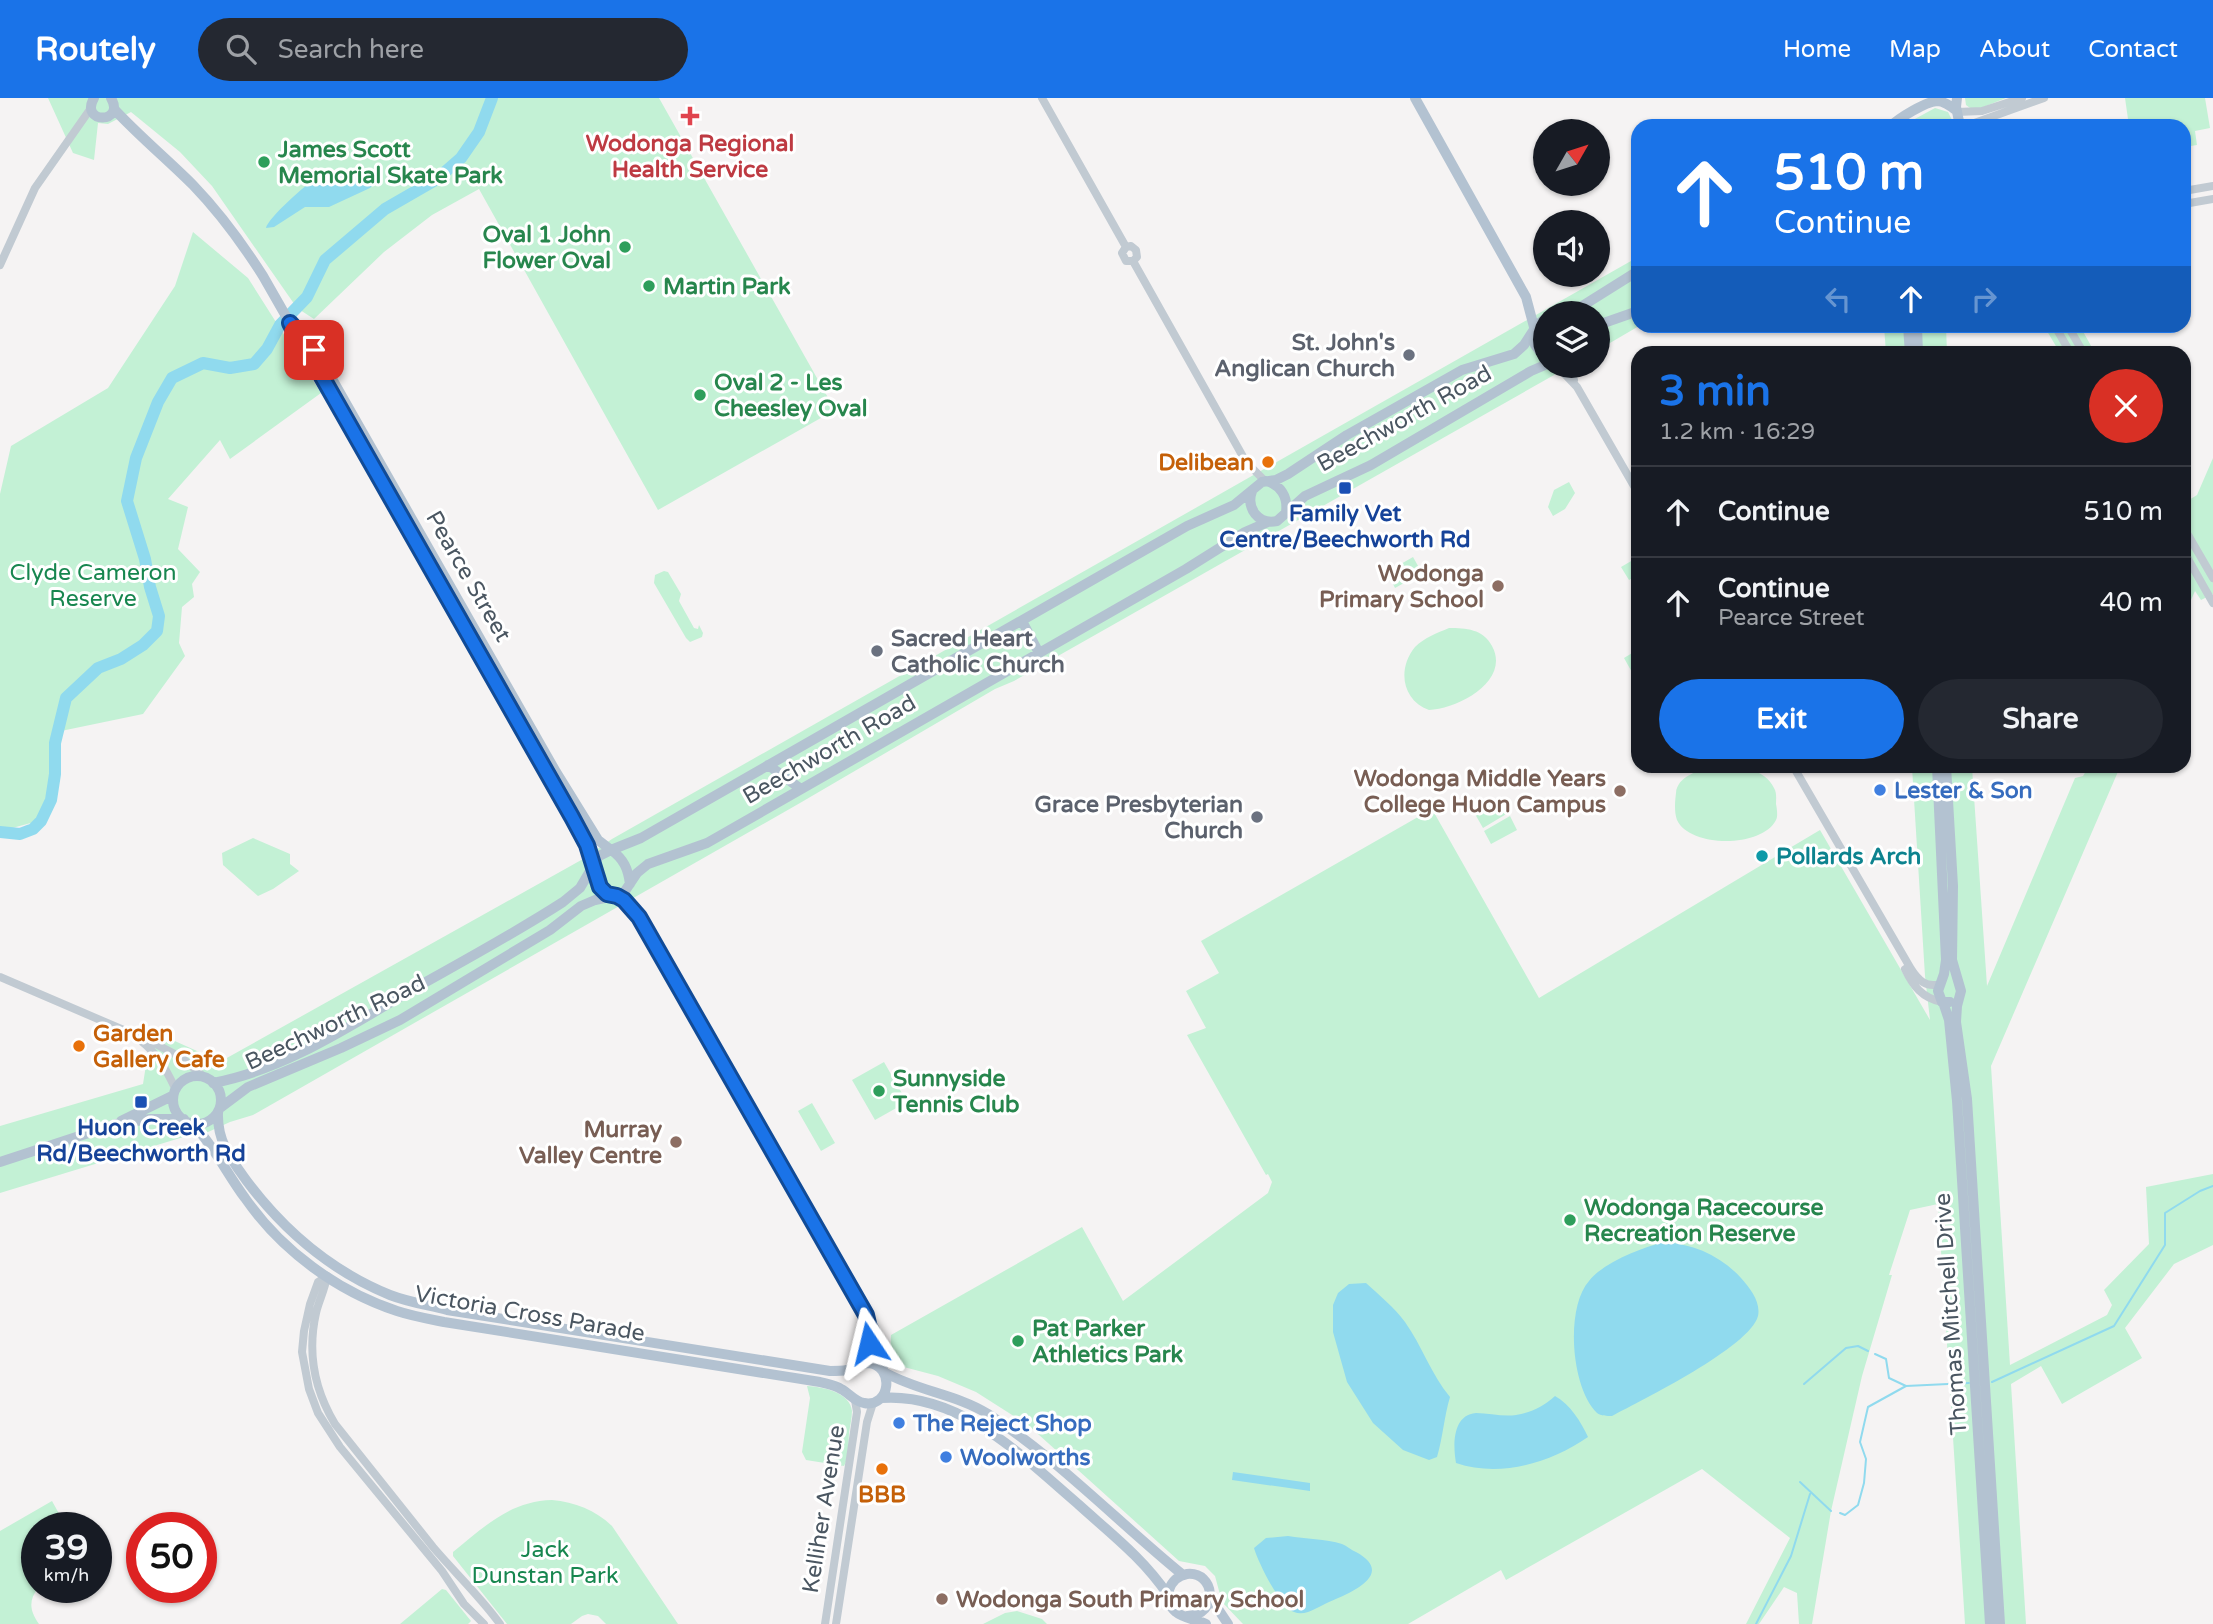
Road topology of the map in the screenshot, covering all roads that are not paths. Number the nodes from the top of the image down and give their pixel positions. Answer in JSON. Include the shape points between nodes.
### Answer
{"nodes":[{"id":1,"x":1042,"y":98,"type":"edge"},
{"id":2,"x":1415,"y":98,"type":"edge"},
{"id":3,"x":1921,"y":98,"type":"edge"},
{"id":4,"x":1957,"y":98,"type":"edge"},
{"id":5,"x":2022,"y":98,"type":"edge"},
{"id":6,"x":2044,"y":98,"type":"edge"},
{"id":7,"x":1937,"y":100,"type":"edge"},
{"id":8,"x":99,"y":106,"type":"edge"},
{"id":9,"x":1915,"y":111,"type":"junction"},
{"id":10,"x":1957,"y":112,"type":"junction"},
{"id":11,"x":1902,"y":119,"type":"edge"},
{"id":12,"x":1958,"y":119,"type":"edge"},
{"id":13,"x":1986,"y":119,"type":"edge"},
{"id":14,"x":2213,"y":186,"type":"edge"},
{"id":15,"x":2195,"y":189,"type":"junction"},
{"id":16,"x":2191,"y":190,"type":"edge"},
{"id":17,"x":2213,"y":199,"type":"edge"},
{"id":18,"x":2198,"y":201,"type":"junction"},
{"id":19,"x":2191,"y":202,"type":"edge"},
{"id":20,"x":0,"y":265,"type":"edge"},
{"id":21,"x":1631,"y":275,"type":"edge"},
{"id":22,"x":1526,"y":298,"type":"junction"},
{"id":23,"x":1590,"y":301,"type":"edge"},
{"id":24,"x":1533,"y":305,"type":"edge"},
{"id":25,"x":1631,"y":313,"type":"edge"},
{"id":26,"x":1610,"y":321,"type":"edge"},
{"id":27,"x":1533,"y":325,"type":"edge"},
{"id":28,"x":1533,"y":331,"type":"edge"},
{"id":29,"x":2073,"y":333,"type":"edge"},
{"id":30,"x":2077,"y":339,"type":"junction"},
{"id":31,"x":2071,"y":346,"type":"edge"},
{"id":32,"x":2080,"y":346,"type":"edge"},
{"id":33,"x":1533,"y":370,"type":"edge"},
{"id":34,"x":1568,"y":378,"type":"edge"},
{"id":35,"x":1574,"y":378,"type":"edge"},
{"id":36,"x":1577,"y":387,"type":"junction"},
{"id":37,"x":1246,"y":462,"type":"junction"},
{"id":38,"x":1266,"y":481,"type":"junction"},
{"id":39,"x":1631,"y":481,"type":"edge"},
{"id":40,"x":1252,"y":490,"type":"junction"},
{"id":41,"x":1286,"y":512,"type":"junction"},
{"id":42,"x":1268,"y":522,"type":"junction"},
{"id":43,"x":2191,"y":541,"type":"edge"},
{"id":44,"x":2191,"y":564,"type":"edge"},
{"id":45,"x":2213,"y":578,"type":"edge"},
{"id":46,"x":2213,"y":603,"type":"edge"},
{"id":47,"x":1021,"y":621,"type":"junction"},
{"id":48,"x":1039,"y":653,"type":"junction"},
{"id":49,"x":768,"y":765,"type":"junction"},
{"id":50,"x":1797,"y":773,"type":"edge"},
{"id":51,"x":1938,"y":773,"type":"edge"},
{"id":52,"x":1945,"y":773,"type":"edge"},
{"id":53,"x":553,"y":774,"type":"junction"},
{"id":54,"x":801,"y":789,"type":"junction"},
{"id":55,"x":1942,"y":802,"type":"junction"},
{"id":56,"x":611,"y":850,"type":"junction"},
{"id":57,"x":593,"y":866,"type":"junction"},
{"id":58,"x":630,"y":884,"type":"junction"},
{"id":59,"x":616,"y":896,"type":"junction"},
{"id":60,"x":639,"y":917,"type":"junction"},
{"id":61,"x":1893,"y":942,"type":"junction"},
{"id":62,"x":0,"y":977,"type":"edge"},
{"id":63,"x":1940,"y":984,"type":"junction"},
{"id":64,"x":1960,"y":985,"type":"junction"},
{"id":65,"x":1959,"y":998,"type":"junction"},
{"id":66,"x":1943,"y":1002,"type":"junction"},
{"id":67,"x":386,"y":1005,"type":"junction"},
{"id":68,"x":400,"y":1020,"type":"junction"},
{"id":69,"x":129,"y":1033,"type":"junction"},
{"id":70,"x":208,"y":1080,"type":"junction"},
{"id":71,"x":174,"y":1092,"type":"junction"},
{"id":72,"x":219,"y":1111,"type":"junction"},
{"id":73,"x":189,"y":1122,"type":"junction"},
{"id":74,"x":1963,"y":1123,"type":"junction"},
{"id":75,"x":116,"y":1124,"type":"junction"},
{"id":76,"x":0,"y":1162,"type":"edge"},
{"id":77,"x":331,"y":1264,"type":"junction"},
{"id":78,"x":327,"y":1276,"type":"junction"},
{"id":79,"x":867,"y":1318,"type":"junction"},
{"id":80,"x":594,"y":1332,"type":"junction"},
{"id":81,"x":592,"y":1346,"type":"junction"},
{"id":82,"x":1980,"y":1364,"type":"junction"},
{"id":83,"x":859,"y":1365,"type":"junction"},
{"id":84,"x":883,"y":1371,"type":"junction"},
{"id":85,"x":853,"y":1398,"type":"junction"},
{"id":86,"x":877,"y":1401,"type":"junction"},
{"id":87,"x":1987,"y":1500,"type":"junction"},
{"id":88,"x":1993,"y":1522,"type":"junction"},
{"id":89,"x":1984,"y":1531,"type":"junction"},
{"id":90,"x":437,"y":1559,"type":"junction"},
{"id":91,"x":456,"y":1572,"type":"junction"},
{"id":92,"x":1183,"y":1575,"type":"junction"},
{"id":93,"x":447,"y":1580,"type":"junction"},
{"id":94,"x":1168,"y":1595,"type":"junction"},
{"id":95,"x":1210,"y":1597,"type":"junction"},
{"id":96,"x":1993,"y":1604,"type":"junction"},
{"id":97,"x":1187,"y":1616,"type":"junction"},
{"id":98,"x":484,"y":1624,"type":"edge"},
{"id":99,"x":500,"y":1624,"type":"edge"},
{"id":100,"x":825,"y":1624,"type":"edge"},
{"id":101,"x":836,"y":1624,"type":"edge"},
{"id":102,"x":1206,"y":1624,"type":"edge"},
{"id":103,"x":1228,"y":1624,"type":"edge"},
{"id":104,"x":1990,"y":1624,"type":"edge"},
{"id":105,"x":2000,"y":1624,"type":"edge"}],
"edges":[{"from":1,"to":37,"type":"street","via":[[1126,247],[1136,250],[1133,261]]},
{"from":2,"to":22,"type":"main road"},
{"from":3,"to":9,"type":"main road"},
{"from":4,"to":10,"type":"main road"},
{"from":5,"to":10,"type":"street","via":[[1982,111]]},
{"from":6,"to":13,"type":"street"},
{"from":7,"to":9,"type":"main road"},
{"from":7,"to":10,"type":"main road"},
{"from":8,"to":20,"type":"street","via":[[35,188]]},
{"from":8,"to":53,"type":"main road","name":"Pearce Street","via":[[180,172],[244,246],[324,373]]},
{"from":9,"to":11,"type":"main road"},
{"from":10,"to":12,"type":"main road"},
{"from":14,"to":15,"type":"street"},
{"from":15,"to":16,"type":"street"},
{"from":15,"to":18,"type":"street"},
{"from":17,"to":18,"type":"street"},
{"from":18,"to":19,"type":"street"},
{"from":21,"to":23,"type":"main road"},
{"from":22,"to":24,"type":"main road"},
{"from":22,"to":27,"type":"main road"},
{"from":25,"to":26,"type":"main road"},
{"from":28,"to":38,"type":"main road","name":"Beechworth Road","via":[[1514,354],[1462,370],[1288,474]]},
{"from":29,"to":30,"type":"street"},
{"from":30,"to":31,"type":"street"},
{"from":30,"to":32,"type":"street"},
{"from":33,"to":41,"type":"main road","name":"Beechworth Road","via":[[1368,467],[1305,496]]},
{"from":34,"to":36,"type":"street"},
{"from":35,"to":36,"type":"street"},
{"from":36,"to":39,"type":"street"},
{"from":37,"to":38,"type":"street"},
{"from":37,"to":40,"type":"street"},
{"from":38,"to":40,"type":"main road"},
{"from":38,"to":41,"type":"main road","via":[[1282,491]]},
{"from":40,"to":42,"type":"main road","via":[[1252,511]]},
{"from":40,"to":47,"type":"main road","name":"Beechworth Road","via":[[1237,503],[1192,523]]},
{"from":41,"to":42,"type":"main road","via":[[1279,520]]},
{"from":42,"to":48,"type":"main road","name":"Beechworth Road"},
{"from":43,"to":45,"type":"street"},
{"from":44,"to":46,"type":"street"},
{"from":47,"to":48,"type":"main road"},
{"from":47,"to":49,"type":"main road","name":"Beechworth Road"},
{"from":48,"to":54,"type":"main road","name":"Beechworth Road"},
{"from":49,"to":54,"type":"main road"},
{"from":49,"to":56,"type":"main road","name":"Beechworth Road","via":[[641,838]]},
{"from":50,"to":61,"type":"street"},
{"from":51,"to":55,"type":"main road"},
{"from":52,"to":55,"type":"main road"},
{"from":53,"to":56,"type":"main road","name":"Pearce Street","via":[[598,841]]},
{"from":53,"to":57,"type":"main road","name":"Pearce Street"},
{"from":54,"to":58,"type":"main road","name":"Beechworth Road","via":[[707,843],[650,862]]},
{"from":55,"to":63,"type":"main road","via":[[1946,960]]},
{"from":55,"to":64,"type":"main road","via":[[1953,886],[1952,960]]},
{"from":56,"to":57,"type":"main road","via":[[601,854]]},
{"from":56,"to":58,"type":"main road","via":[[624,862]]},
{"from":57,"to":59,"type":"main road","via":[[600,887]]},
{"from":57,"to":67,"type":"main road","name":"Beechworth Road","via":[[580,888],[563,902]]},
{"from":58,"to":59,"type":"main road"},
{"from":58,"to":60,"type":"main road"},
{"from":59,"to":60,"type":"main road"},
{"from":59,"to":68,"type":"main road","name":"Beechworth Road","via":[[581,906],[550,930]]},
{"from":60,"to":79,"type":"main road"},
{"from":61,"to":63,"type":"street","via":[[1920,981]]},
{"from":61,"to":66,"type":"street","via":[[1915,987]]},
{"from":62,"to":69,"type":"street"},
{"from":63,"to":64,"type":"main road","via":[[1951,978]]},
{"from":63,"to":66,"type":"main road"},
{"from":64,"to":65,"type":"main road"},
{"from":65,"to":66,"type":"main road"},
{"from":65,"to":74,"type":"main road","via":[[1956,1021],[1964,1069]]},
{"from":66,"to":74,"type":"main road","name":"Thomas Mitchell Drive"},
{"from":67,"to":68,"type":"main road"},
{"from":67,"to":70,"type":"main road","name":"Beechworth Road","via":[[264,1069]]},
{"from":68,"to":72,"type":"main road","name":"Beechworth Road","via":[[248,1087]]},
{"from":69,"to":70,"type":"street","via":[[182,1058]]},
{"from":69,"to":71,"type":"street","via":[[153,1050]]},
{"from":70,"to":71,"type":"main road","via":[[187,1078]]},
{"from":70,"to":72,"type":"main road","via":[[218,1090]]},
{"from":71,"to":73,"type":"main road","via":[[175,1110]]},
{"from":71,"to":75,"type":"main road"},
{"from":72,"to":73,"type":"main road","via":[[209,1121]]},
{"from":72,"to":77,"type":"main road","name":"Victoria Cross Parade","via":[[222,1144],[254,1190],[292,1233]]},
{"from":73,"to":75,"type":"main road","via":[[150,1119]]},
{"from":73,"to":78,"type":"main road","name":"Victoria Cross Parade","via":[[271,1230]]},
{"from":74,"to":82,"type":"main road","name":"Thomas Mitchell Drive"},
{"from":75,"to":76,"type":"main road"},
{"from":77,"to":78,"type":"main road"},
{"from":77,"to":80,"type":"main road","name":"Victoria Cross Parade","via":[[417,1303]]},
{"from":78,"to":81,"type":"main road","name":"Victoria Cross Parade","via":[[399,1312]]},
{"from":78,"to":90,"type":"street","via":[[308,1364],[320,1396],[335,1424]]},
{"from":79,"to":83,"type":"main road","via":[[869,1343]]},
{"from":79,"to":84,"type":"main road","via":[[880,1342]]},
{"from":80,"to":81,"type":"main road"},
{"from":80,"to":83,"type":"main road","name":"Victoria Cross Parade","via":[[831,1371]]},
{"from":81,"to":85,"type":"main road","name":"Victoria Cross Parade","via":[[820,1382]]},
{"from":82,"to":87,"type":"main road","name":"Thomas Mitchell Drive"},
{"from":82,"to":87,"type":"main road","name":"Thomas Mitchell Drive"},
{"from":83,"to":84,"type":"main road","via":[[876,1365]]},
{"from":83,"to":85,"type":"main road","via":[[850,1371],[846,1383]]},
{"from":84,"to":86,"type":"main road","via":[[887,1386]]},
{"from":84,"to":92,"type":"main road","via":[[955,1398],[1021,1437]]},
{"from":85,"to":86,"type":"main road","via":[[861,1403]]},
{"from":85,"to":100,"type":"street","name":"Kelliher Avenue","via":[[857,1412]]},
{"from":86,"to":94,"type":"main road","via":[[905,1397],[946,1409],[997,1437],[1135,1555]]},
{"from":86,"to":101,"type":"street","name":"Kelliher Avenue","via":[[867,1422]]},
{"from":87,"to":88,"type":"main road","name":"Thomas Mitchell Drive"},
{"from":87,"to":89,"type":"main road","name":"Thomas Mitchell Drive"},
{"from":88,"to":89,"type":"main road"},
{"from":88,"to":96,"type":"main road","name":"Thomas Mitchell Drive"},
{"from":89,"to":96,"type":"main road","name":"Thomas Mitchell Drive"},
{"from":90,"to":91,"type":"street"},
{"from":90,"to":93,"type":"street"},
{"from":91,"to":93,"type":"street"},
{"from":91,"to":99,"type":"street"},
{"from":92,"to":94,"type":"main road","via":[[1171,1584]]},
{"from":92,"to":95,"type":"main road","via":[[1203,1579]]},
{"from":93,"to":98,"type":"street"},
{"from":94,"to":97,"type":"main road","via":[[1173,1609]]},
{"from":95,"to":97,"type":"main road","via":[[1205,1610]]},
{"from":95,"to":103,"type":"main road"},
{"from":96,"to":104,"type":"main road","name":"Thomas Mitchell Drive"},
{"from":96,"to":105,"type":"main road","name":"Thomas Mitchell Drive"},
{"from":97,"to":102,"type":"main road"}]}
